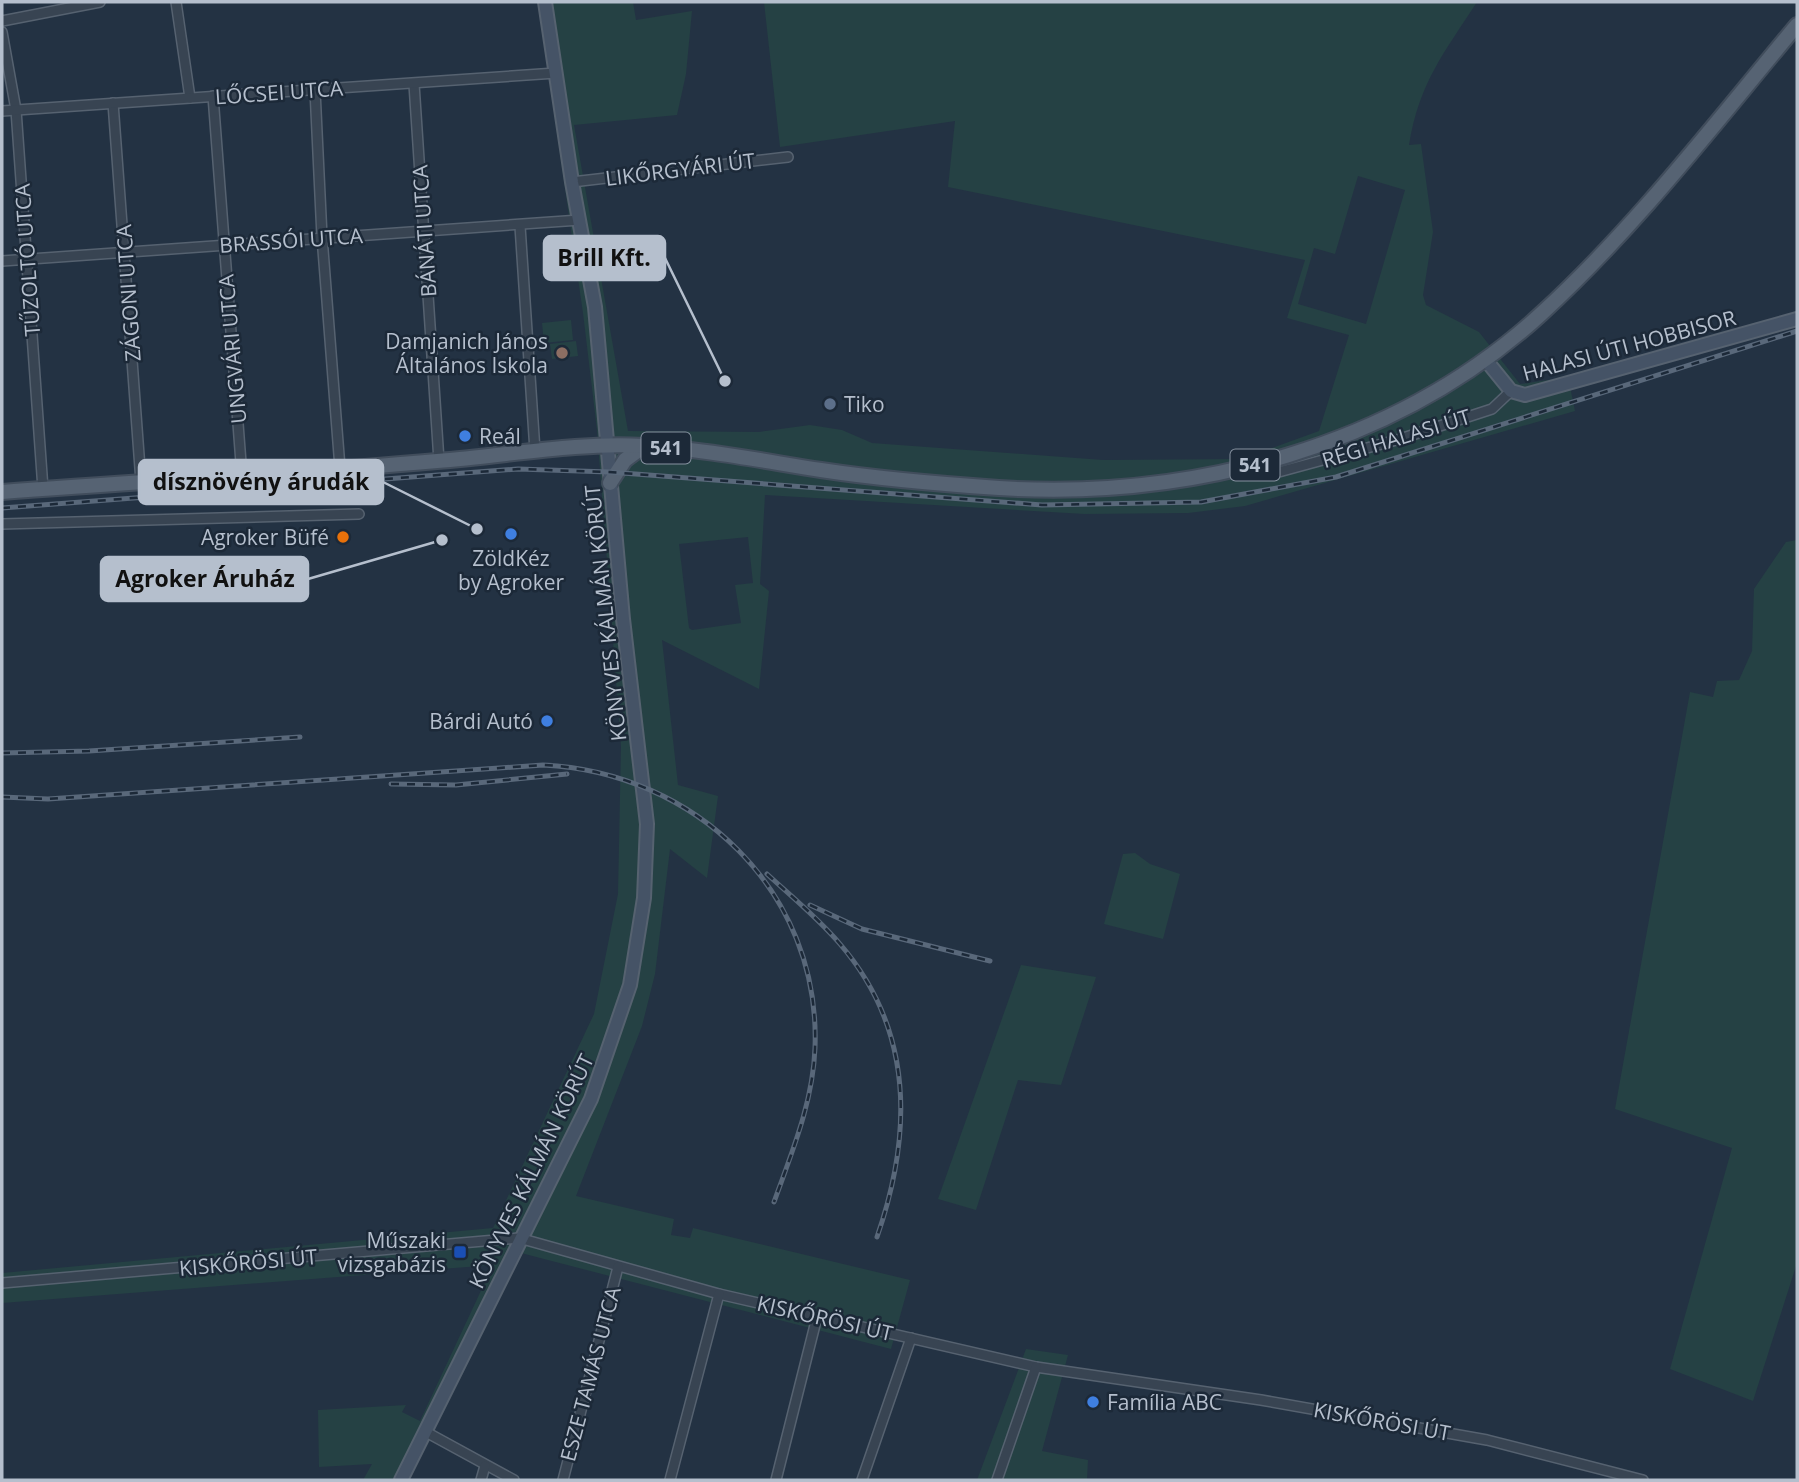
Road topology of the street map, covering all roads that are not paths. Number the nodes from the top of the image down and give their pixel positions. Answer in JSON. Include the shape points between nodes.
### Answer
{"nodes":[{"id":1,"x":100,"y":2,"type":"edge"},
{"id":2,"x":176,"y":2,"type":"edge"},
{"id":3,"x":545,"y":2,"type":"edge"},
{"id":4,"x":2,"y":20,"type":"edge"},
{"id":5,"x":1797,"y":24,"type":"edge"},
{"id":6,"x":2,"y":32,"type":"edge"},
{"id":7,"x":556,"y":73,"type":"junction"},
{"id":8,"x":414,"y":84,"type":"junction"},
{"id":9,"x":315,"y":90,"type":"junction"},
{"id":10,"x":213,"y":96,"type":"junction"},
{"id":11,"x":190,"y":98,"type":"junction"},
{"id":12,"x":113,"y":103,"type":"junction"},
{"id":13,"x":16,"y":110,"type":"junction"},
{"id":14,"x":2,"y":111,"type":"edge"},
{"id":15,"x":788,"y":157,"type":"dead end"},
{"id":16,"x":572,"y":182,"type":"junction"},
{"id":17,"x":580,"y":220,"type":"junction"},
{"id":18,"x":520,"y":226,"type":"junction"},
{"id":19,"x":424,"y":230,"type":"junction"},
{"id":20,"x":322,"y":237,"type":"junction"},
{"id":21,"x":224,"y":244,"type":"junction"},
{"id":22,"x":125,"y":251,"type":"junction"},
{"id":23,"x":27,"y":258,"type":"junction"},
{"id":24,"x":2,"y":261,"type":"edge"},
{"id":25,"x":1797,"y":318,"type":"edge"},
{"id":26,"x":1485,"y":359,"type":"junction"},
{"id":27,"x":1511,"y":391,"type":"junction"},
{"id":28,"x":607,"y":445,"type":"junction"},
{"id":29,"x":644,"y":446,"type":"junction"},
{"id":30,"x":535,"y":451,"type":"junction"},
{"id":31,"x":439,"y":461,"type":"junction"},
{"id":32,"x":340,"y":468,"type":"junction"},
{"id":33,"x":1275,"y":473,"type":"dead end"},
{"id":34,"x":242,"y":476,"type":"junction"},
{"id":35,"x":141,"y":482,"type":"junction"},
{"id":36,"x":610,"y":483,"type":"junction"},
{"id":37,"x":43,"y":489,"type":"junction"},
{"id":38,"x":2,"y":492,"type":"edge"},
{"id":39,"x":359,"y":514,"type":"dead end"},
{"id":40,"x":2,"y":524,"type":"edge"},
{"id":41,"x":519,"y":1238,"type":"junction"},
{"id":42,"x":618,"y":1267,"type":"junction"},
{"id":43,"x":2,"y":1283,"type":"edge"},
{"id":44,"x":719,"y":1294,"type":"junction"},
{"id":45,"x":817,"y":1317,"type":"junction"},
{"id":46,"x":911,"y":1338,"type":"junction"},
{"id":47,"x":1036,"y":1367,"type":"junction"},
{"id":48,"x":426,"y":1432,"type":"junction"},
{"id":49,"x":485,"y":1466,"type":"junction"},
{"id":50,"x":401,"y":1480,"type":"edge"},
{"id":51,"x":481,"y":1480,"type":"edge"},
{"id":52,"x":514,"y":1480,"type":"edge"},
{"id":53,"x":563,"y":1480,"type":"edge"},
{"id":54,"x":670,"y":1480,"type":"edge"},
{"id":55,"x":776,"y":1480,"type":"edge"},
{"id":56,"x":862,"y":1480,"type":"edge"},
{"id":57,"x":997,"y":1480,"type":"edge"},
{"id":58,"x":1643,"y":1480,"type":"edge"}],
"edges":[{"from":1,"to":4,"type":"street"},
{"from":2,"to":11,"type":"street"},
{"from":3,"to":7,"type":"street","name":"KÖNYVES KÁLMÁN KÖRÚT"},
{"from":5,"to":26,"type":"main road","number":"541","via":[[1625,231],[1538,318]]},
{"from":6,"to":13,"type":"street","name":"TŰZOLTÓ UTCA"},
{"from":7,"to":8,"type":"street","name":"LŐCSEI UTCA"},
{"from":7,"to":16,"type":"street","name":"KÖNYVES KÁLMÁN KÖRÚT"},
{"from":8,"to":9,"type":"street","name":"LŐCSEI UTCA"},
{"from":8,"to":19,"type":"street","name":"BÁNÁTI UTCA"},
{"from":9,"to":10,"type":"street","name":"LŐCSEI UTCA"},
{"from":9,"to":20,"type":"street"},
{"from":10,"to":11,"type":"street","name":"LŐCSEI UTCA"},
{"from":10,"to":21,"type":"street","name":"UNGVÁRI UTCA"},
{"from":11,"to":12,"type":"street","name":"LŐCSEI UTCA"},
{"from":12,"to":13,"type":"street","name":"LŐCSEI UTCA"},
{"from":12,"to":22,"type":"street","name":"ZÁGONI UTCA"},
{"from":13,"to":14,"type":"street","name":"LŐCSEI UTCA"},
{"from":13,"to":23,"type":"street","name":"TŰZOLTÓ UTCA"},
{"from":15,"to":16,"type":"street","name":"LIKŐRGYÁRI ÚT"},
{"from":16,"to":17,"type":"street","name":"KÖNYVES KÁLMÁN KÖRÚT"},
{"from":17,"to":18,"type":"street","name":"BRASSÓI UTCA"},
{"from":17,"to":28,"type":"street","name":"KÖNYVES KÁLMÁN KÖRÚT","via":[[595,307]]},
{"from":18,"to":19,"type":"street","name":"BRASSÓI UTCA"},
{"from":18,"to":30,"type":"street"},
{"from":19,"to":20,"type":"street","name":"BRASSÓI UTCA"},
{"from":19,"to":31,"type":"street","name":"BÁNÁTI UTCA"},
{"from":20,"to":21,"type":"street","name":"BRASSÓI UTCA"},
{"from":20,"to":32,"type":"street"},
{"from":21,"to":22,"type":"street","name":"BRASSÓI UTCA"},
{"from":21,"to":34,"type":"street","name":"UNGVÁRI UTCA"},
{"from":22,"to":23,"type":"street","name":"BRASSÓI UTCA"},
{"from":22,"to":35,"type":"street","name":"ZÁGONI UTCA"},
{"from":23,"to":24,"type":"street","name":"BRASSÓI UTCA"},
{"from":23,"to":37,"type":"street","name":"TŰZOLTÓ UTCA"},
{"from":25,"to":27,"type":"street","name":"HALASI ÚTI HOBBISOR","via":[[1539,393]]},
{"from":26,"to":27,"type":"street","name":"HALASI ÚTI HOBBISOR"},
{"from":26,"to":29,"type":"main road","number":"541","via":[[1438,390],[1319,445],[1222,473],[1143,486],[1002,488],[850,474]]},
{"from":27,"to":33,"type":"street","name":"RÉGI HALASI ÚT","via":[[1492,409]]},
{"from":28,"to":29,"type":"main road","number":"541"},
{"from":28,"to":30,"type":"main road","number":"541"},
{"from":28,"to":36,"type":"street","name":"KÖNYVES KÁLMÁN KÖRÚT"},
{"from":29,"to":36,"type":"main road","via":[[625,460]]},
{"from":30,"to":31,"type":"main road","number":"541"},
{"from":31,"to":32,"type":"main road","number":"541"},
{"from":32,"to":34,"type":"main road","number":"541"},
{"from":34,"to":35,"type":"main road","number":"541"},
{"from":35,"to":37,"type":"main road","number":"541"},
{"from":36,"to":41,"type":"street","name":"KÖNYVES KÁLMÁN KÖRÚT","via":[[647,824],[644,898],[630,985],[609,1054],[591,1099]]},
{"from":37,"to":38,"type":"main road","number":"541"},
{"from":39,"to":40,"type":"street"},
{"from":41,"to":42,"type":"street","name":"KISKŐRÖSI ÚT"},
{"from":41,"to":43,"type":"street","name":"KISKŐRÖSI ÚT"},
{"from":41,"to":48,"type":"street","name":"KÖNYVES KÁLMÁN KÖRÚT"},
{"from":42,"to":44,"type":"street","name":"KISKŐRÖSI ÚT"},
{"from":42,"to":53,"type":"street","name":"ESZE TAMÁS UTCA"},
{"from":44,"to":45,"type":"street","name":"KISKŐRÖSI ÚT"},
{"from":44,"to":54,"type":"street"},
{"from":45,"to":46,"type":"street","name":"KISKŐRÖSI ÚT"},
{"from":45,"to":55,"type":"street"},
{"from":46,"to":47,"type":"street","name":"KISKŐRÖSI ÚT"},
{"from":46,"to":56,"type":"street"},
{"from":47,"to":57,"type":"street"},
{"from":47,"to":58,"type":"street","name":"KISKŐRÖSI ÚT","via":[[1487,1440]]},
{"from":48,"to":49,"type":"street"},
{"from":48,"to":50,"type":"street","name":"KÖNYVES KÁLMÁN KÖRÚT"},
{"from":49,"to":51,"type":"street"},
{"from":49,"to":52,"type":"street"}]}
